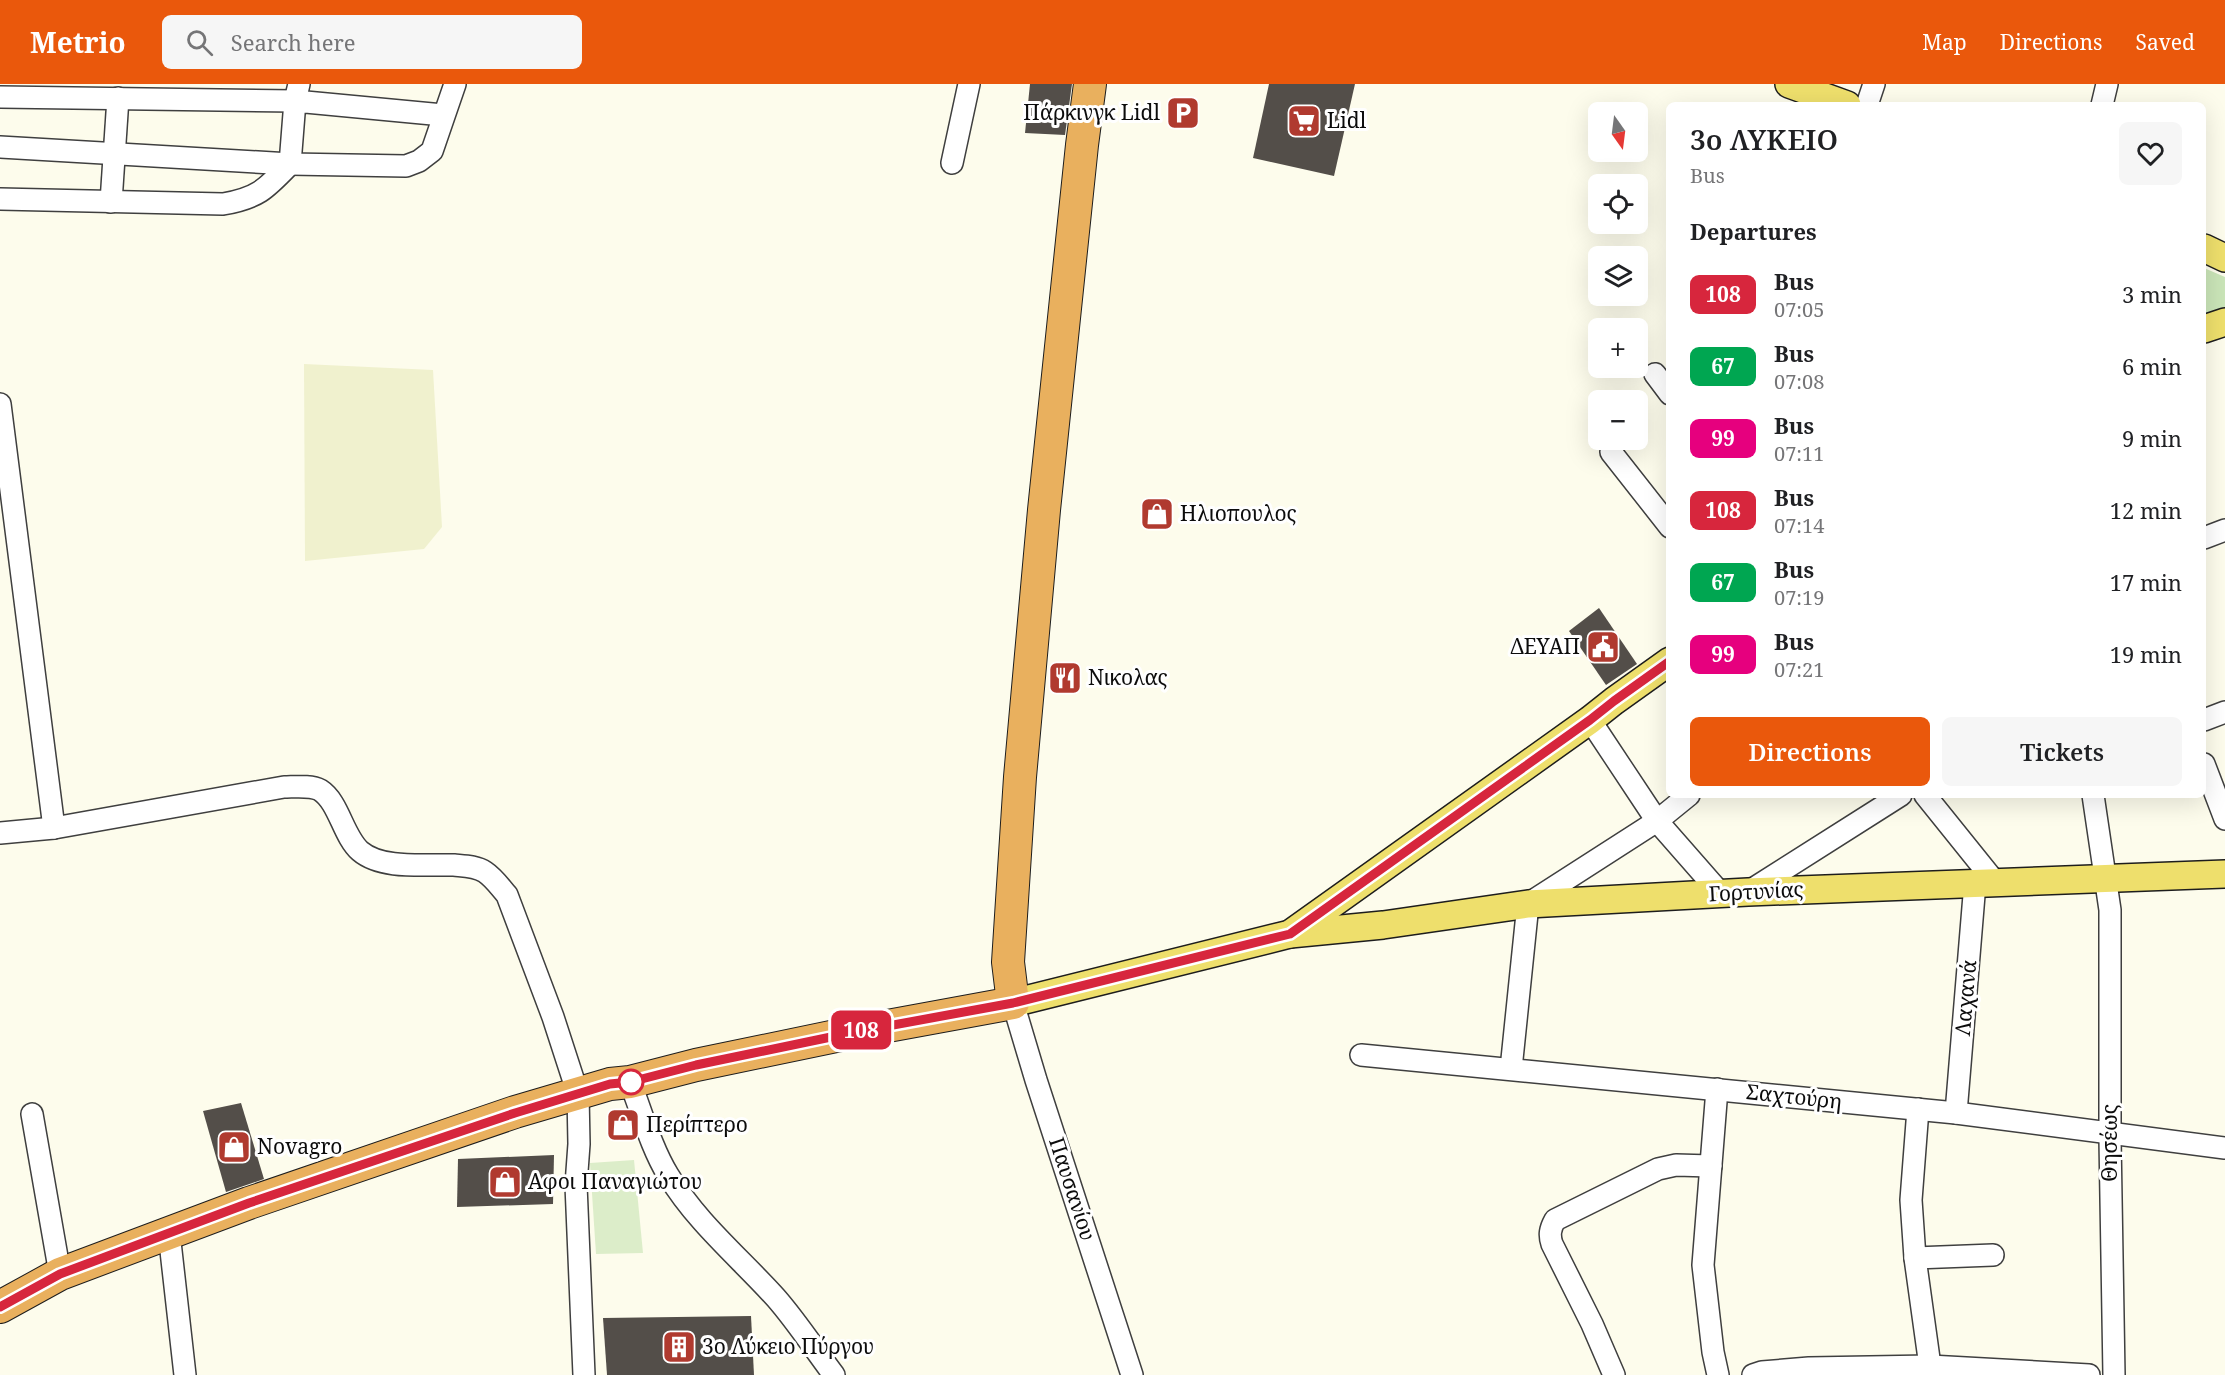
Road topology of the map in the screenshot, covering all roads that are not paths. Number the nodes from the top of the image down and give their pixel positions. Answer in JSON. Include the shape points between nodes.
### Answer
{"nodes":[{"id":1,"x":455,"y":84,"type":"edge"},
{"id":2,"x":969,"y":84,"type":"edge"},
{"id":3,"x":1090,"y":84,"type":"edge"},
{"id":4,"x":1789,"y":84,"type":"edge"},
{"id":5,"x":1874,"y":84,"type":"edge"},
{"id":6,"x":2107,"y":84,"type":"edge"},
{"id":7,"x":297,"y":93,"type":"edge"},
{"id":8,"x":0,"y":97,"type":"edge"},
{"id":9,"x":118,"y":98,"type":"junction"},
{"id":10,"x":1839,"y":102,"type":"edge"},
{"id":11,"x":1868,"y":102,"type":"edge"},
{"id":12,"x":2103,"y":102,"type":"edge"},
{"id":13,"x":443,"y":115,"type":"junction"},
{"id":14,"x":0,"y":147,"type":"edge"},
{"id":15,"x":115,"y":154,"type":"junction"},
{"id":16,"x":952,"y":163,"type":"dead end"},
{"id":17,"x":290,"y":164,"type":"junction"},
{"id":18,"x":0,"y":199,"type":"edge"},
{"id":19,"x":111,"y":202,"type":"junction"},
{"id":20,"x":2206,"y":249,"type":"edge"},
{"id":21,"x":2225,"y":258,"type":"edge"},
{"id":22,"x":2225,"y":322,"type":"edge"},
{"id":23,"x":2206,"y":328,"type":"edge"},
{"id":24,"x":1655,"y":374,"type":"dead end"},
{"id":25,"x":1666,"y":389,"type":"edge"},
{"id":26,"x":0,"y":404,"type":"edge"},
{"id":27,"x":1611,"y":452,"type":"dead end"},
{"id":28,"x":1666,"y":522,"type":"edge"},
{"id":29,"x":2225,"y":530,"type":"edge"},
{"id":30,"x":2206,"y":537,"type":"edge"},
{"id":31,"x":1666,"y":664,"type":"edge"},
{"id":32,"x":2225,"y":712,"type":"edge"},
{"id":33,"x":2206,"y":719,"type":"edge"},
{"id":34,"x":1590,"y":720,"type":"junction"},
{"id":35,"x":2206,"y":769,"type":"edge"},
{"id":36,"x":1685,"y":798,"type":"edge"},
{"id":37,"x":1896,"y":798,"type":"edge"},
{"id":38,"x":1927,"y":798,"type":"edge"},
{"id":39,"x":2094,"y":798,"type":"edge"},
{"id":40,"x":2225,"y":819,"type":"edge"},
{"id":41,"x":1657,"y":821,"type":"junction"},
{"id":42,"x":54,"y":828,"type":"junction"},
{"id":43,"x":0,"y":833,"type":"edge"},
{"id":44,"x":2225,"y":874,"type":"edge"},
{"id":45,"x":2107,"y":879,"type":"junction"},
{"id":46,"x":1985,"y":882,"type":"junction"},
{"id":47,"x":1748,"y":892,"type":"junction"},
{"id":48,"x":1721,"y":894,"type":"junction"},
{"id":49,"x":1528,"y":904,"type":"junction"},
{"id":50,"x":1290,"y":934,"type":"junction"},
{"id":51,"x":1013,"y":1003,"type":"junction"},
{"id":52,"x":1361,"y":1055,"type":"dead end"},
{"id":53,"x":1511,"y":1069,"type":"junction"},
{"id":54,"x":630,"y":1082,"type":"junction"},
{"id":55,"x":1717,"y":1089,"type":"junction"},
{"id":56,"x":578,"y":1094,"type":"junction"},
{"id":57,"x":1917,"y":1109,"type":"junction"},
{"id":58,"x":1956,"y":1113,"type":"junction"},
{"id":59,"x":32,"y":1114,"type":"dead end"},
{"id":60,"x":2110,"y":1133,"type":"junction"},
{"id":61,"x":2225,"y":1148,"type":"edge"},
{"id":62,"x":1711,"y":1166,"type":"junction"},
{"id":63,"x":169,"y":1233,"type":"junction"},
{"id":64,"x":1993,"y":1255,"type":"dead end"},
{"id":65,"x":1915,"y":1258,"type":"junction"},
{"id":66,"x":60,"y":1274,"type":"junction"},
{"id":67,"x":0,"y":1307,"type":"edge"},
{"id":68,"x":1930,"y":1366,"type":"junction"},
{"id":69,"x":185,"y":1375,"type":"edge"},
{"id":70,"x":584,"y":1375,"type":"edge"},
{"id":71,"x":834,"y":1375,"type":"edge"},
{"id":72,"x":1132,"y":1375,"type":"edge"},
{"id":73,"x":1614,"y":1375,"type":"edge"},
{"id":74,"x":1718,"y":1375,"type":"edge"},
{"id":75,"x":1753,"y":1375,"type":"edge"},
{"id":76,"x":2089,"y":1375,"type":"edge"},
{"id":77,"x":2114,"y":1375,"type":"edge"}],
"edges":[{"from":1,"to":13,"type":"street"},
{"from":2,"to":16,"type":"street"},
{"from":3,"to":51,"type":"highway","via":[[1020,777],[1008,962]]},
{"from":4,"to":10,"type":"main road"},
{"from":5,"to":11,"type":"street"},
{"from":6,"to":12,"type":"street"},
{"from":7,"to":9,"type":"street"},
{"from":7,"to":13,"type":"street"},
{"from":7,"to":17,"type":"street"},
{"from":8,"to":9,"type":"street"},
{"from":9,"to":15,"type":"street"},
{"from":13,"to":17,"type":"street","via":[[432,151],[406,166]]},
{"from":14,"to":15,"type":"street"},
{"from":15,"to":17,"type":"street"},
{"from":15,"to":19,"type":"street"},
{"from":17,"to":19,"type":"street","via":[[262,192],[242,201]]},
{"from":18,"to":19,"type":"street"},
{"from":20,"to":21,"type":"main road"},
{"from":22,"to":23,"type":"main road"},
{"from":24,"to":25,"type":"street"},
{"from":26,"to":42,"type":"street"},
{"from":27,"to":28,"type":"street"},
{"from":29,"to":30,"type":"street"},
{"from":31,"to":34,"type":"main road"},
{"from":32,"to":33,"type":"street"},
{"from":34,"to":41,"type":"street"},
{"from":34,"to":50,"type":"main road"},
{"from":35,"to":40,"type":"street"},
{"from":36,"to":41,"type":"street"},
{"from":37,"to":47,"type":"street"},
{"from":38,"to":46,"type":"street"},
{"from":39,"to":45,"type":"street","name":"Θησέως"},
{"from":41,"to":48,"type":"street"},
{"from":41,"to":49,"type":"street"},
{"from":42,"to":43,"type":"street"},
{"from":42,"to":56,"type":"street","via":[[306,787],[319,790],[330,801],[349,837],[373,859],[392,864],[483,870],[507,895]]},
{"from":44,"to":45,"type":"main road","name":"Γορτυνίας"},
{"from":45,"to":46,"type":"main road","name":"Γορτυνίας"},
{"from":45,"to":60,"type":"street","name":"Θησέως"},
{"from":46,"to":47,"type":"main road","name":"Γορτυνίας"},
{"from":46,"to":58,"type":"street","name":"Λαχανά"},
{"from":47,"to":48,"type":"main road","name":"Γορτυνίας"},
{"from":48,"to":49,"type":"main road","name":"Γορτυνίας"},
{"from":49,"to":50,"type":"main road","name":"Γορτυνίας"},
{"from":49,"to":53,"type":"street"},
{"from":50,"to":51,"type":"main road"},
{"from":51,"to":54,"type":"highway","via":[[855,1032]]},
{"from":51,"to":72,"type":"street","name":"Παυσανίου"},
{"from":52,"to":53,"type":"street","name":"Σαχτούρη"},
{"from":53,"to":55,"type":"street","name":"Σαχτούρη"},
{"from":54,"to":56,"type":"highway"},
{"from":54,"to":71,"type":"street","via":[[655,1149],[681,1196],[777,1300]]},
{"from":55,"to":57,"type":"street","name":"Σαχτούρη"},
{"from":55,"to":62,"type":"street"},
{"from":56,"to":63,"type":"highway"},
{"from":56,"to":70,"type":"street","via":[[576,1185]]},
{"from":57,"to":58,"type":"street","name":"Σαχτούρη"},
{"from":57,"to":65,"type":"street","via":[[1911,1200]]},
{"from":58,"to":60,"type":"street","name":"Σαχτούρη"},
{"from":59,"to":66,"type":"street"},
{"from":60,"to":61,"type":"street","name":"Σαχτούρη"},
{"from":60,"to":77,"type":"street","name":"Θησέως"},
{"from":62,"to":73,"type":"street","via":[[1658,1169],[1555,1220],[1551,1227],[1552,1244]]},
{"from":62,"to":74,"type":"street","via":[[1703,1265]]},
{"from":63,"to":66,"type":"highway"},
{"from":63,"to":69,"type":"street"},
{"from":64,"to":65,"type":"street"},
{"from":65,"to":68,"type":"street"},
{"from":66,"to":67,"type":"highway"},
{"from":68,"to":75,"type":"street","via":[[1799,1369]]},
{"from":68,"to":76,"type":"street"}]}
